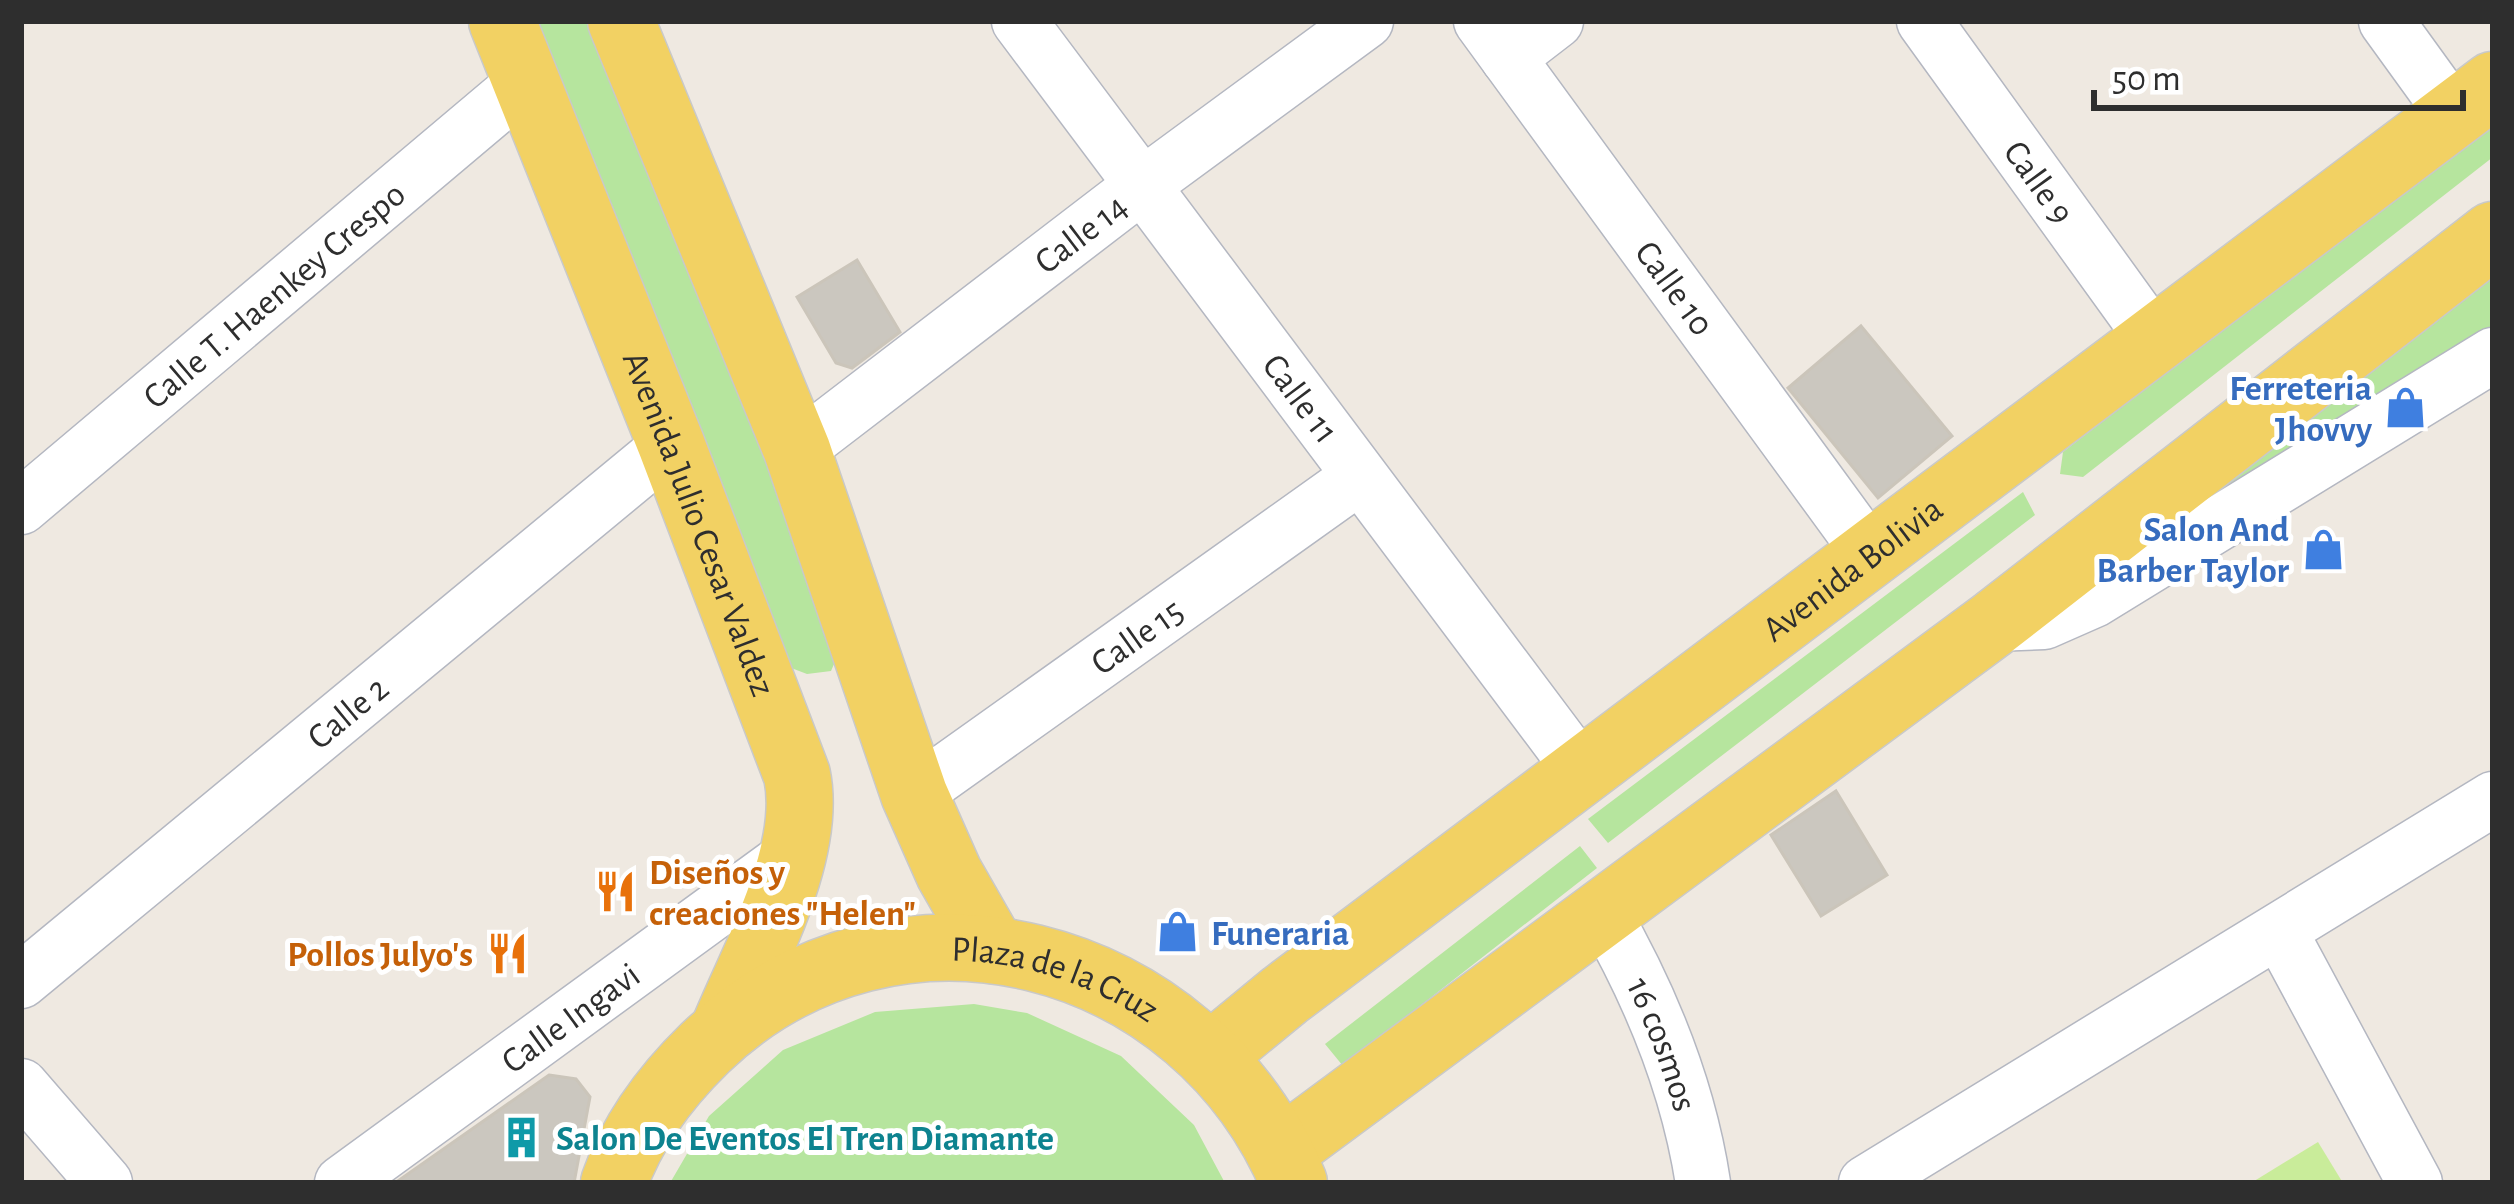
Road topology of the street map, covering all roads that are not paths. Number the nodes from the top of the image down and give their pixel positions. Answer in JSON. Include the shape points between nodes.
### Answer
{"nodes":[{"id":1,"x":502,"y":21,"type":"edge"},
{"id":2,"x":621,"y":21,"type":"edge"},
{"id":3,"x":1019,"y":21,"type":"edge"},
{"id":4,"x":1366,"y":21,"type":"edge"},
{"id":5,"x":1556,"y":21,"type":"edge"},
{"id":6,"x":1924,"y":21,"type":"edge"},
{"id":7,"x":2386,"y":21,"type":"edge"},
{"id":8,"x":1495,"y":39,"type":"edge"},
{"id":9,"x":525,"y":82,"type":"junction"},
{"id":10,"x":2474,"y":100,"type":"edge"},
{"id":11,"x":1140,"y":187,"type":"junction"},
{"id":12,"x":2493,"y":235,"type":"edge"},
{"id":13,"x":2155,"y":340,"type":"junction"},
{"id":14,"x":2493,"y":355,"type":"edge"},
{"id":15,"x":671,"y":444,"type":"junction"},
{"id":16,"x":797,"y":449,"type":"junction"},
{"id":17,"x":1359,"y":477,"type":"junction"},
{"id":18,"x":21,"y":507,"type":"edge"},
{"id":19,"x":1871,"y":555,"type":"junction"},
{"id":20,"x":1993,"y":624,"type":"junction"},
{"id":21,"x":1583,"y":773,"type":"junction"},
{"id":22,"x":914,"y":794,"type":"junction"},
{"id":23,"x":2493,"y":799,"type":"edge"},
{"id":24,"x":796,"y":852,"type":"junction"},
{"id":25,"x":1602,"y":911,"type":"junction"},
{"id":26,"x":2280,"y":932,"type":"junction"},
{"id":27,"x":993,"y":950,"type":"junction"},
{"id":28,"x":21,"y":981,"type":"edge"},
{"id":29,"x":724,"y":1030,"type":"junction"},
{"id":30,"x":1212,"y":1055,"type":"junction"},
{"id":31,"x":21,"y":1085,"type":"edge"},
{"id":32,"x":1288,"y":1167,"type":"edge"},
{"id":33,"x":105,"y":1183,"type":"edge"},
{"id":34,"x":342,"y":1183,"type":"edge"},
{"id":35,"x":614,"y":1183,"type":"edge"},
{"id":36,"x":1702,"y":1183,"type":"edge"},
{"id":37,"x":1866,"y":1183,"type":"edge"},
{"id":38,"x":2415,"y":1183,"type":"edge"}],
"edges":[{"from":1,"to":9,"type":"main road","name":"Avenida Julio Cesar Valdez"},
{"from":2,"to":16,"type":"main road"},
{"from":3,"to":11,"type":"street","name":"Calle 11"},
{"from":4,"to":11,"type":"street","name":"Calle 14"},
{"from":5,"to":8,"type":"street"},
{"from":6,"to":13,"type":"street","name":"Calle 9"},
{"from":7,"to":10,"type":"street"},
{"from":8,"to":19,"type":"street","name":"Calle 10"},
{"from":9,"to":15,"type":"main road","name":"Avenida Julio Cesar Valdez"},
{"from":9,"to":18,"type":"street","name":"Calle T. Haenkey Crespo"},
{"from":10,"to":13,"type":"main road","name":"Avenida Bolivia"},
{"from":11,"to":16,"type":"street","name":"Calle 14"},
{"from":11,"to":17,"type":"street","name":"Calle 11"},
{"from":12,"to":20,"type":"main road"},
{"from":13,"to":19,"type":"main road","name":"Avenida Bolivia"},
{"from":14,"to":20,"type":"street","via":[[2094,600],[2044,622]]},
{"from":15,"to":24,"type":"main road","name":"Avenida Julio Cesar Valdez","via":[[796,775]]},
{"from":15,"to":28,"type":"street","name":"Calle 2"},
{"from":16,"to":22,"type":"main road"},
{"from":17,"to":21,"type":"street","name":"Calle 11"},
{"from":17,"to":22,"type":"street","name":"Calle 15"},
{"from":19,"to":21,"type":"main road","name":"Avenida Bolivia"},
{"from":20,"to":25,"type":"main road"},
{"from":21,"to":30,"type":"main road","name":"Avenida Bolivia"},
{"from":22,"to":27,"type":"main road"},
{"from":23,"to":26,"type":"street"},
{"from":24,"to":29,"type":"main road","name":"Avenida Julio Cesar Valdez"},
{"from":24,"to":34,"type":"street","name":"Calle Ingavi"},
{"from":25,"to":32,"type":"main road"},
{"from":25,"to":36,"type":"street","name":"16 cosmos","via":[[1675,1063]]},
{"from":26,"to":37,"type":"street"},
{"from":26,"to":38,"type":"street"},
{"from":27,"to":29,"type":"main road","name":"Plaza de la Cruz","via":[[878,956],[772,997]]},
{"from":27,"to":30,"type":"main road","name":"Plaza de la Cruz","via":[[1112,984]]},
{"from":29,"to":35,"type":"main road","name":"Plaza de la Cruz","via":[[648,1114]]},
{"from":30,"to":32,"type":"main road","name":"Plaza de la Cruz"},
{"from":31,"to":33,"type":"street"}]}
